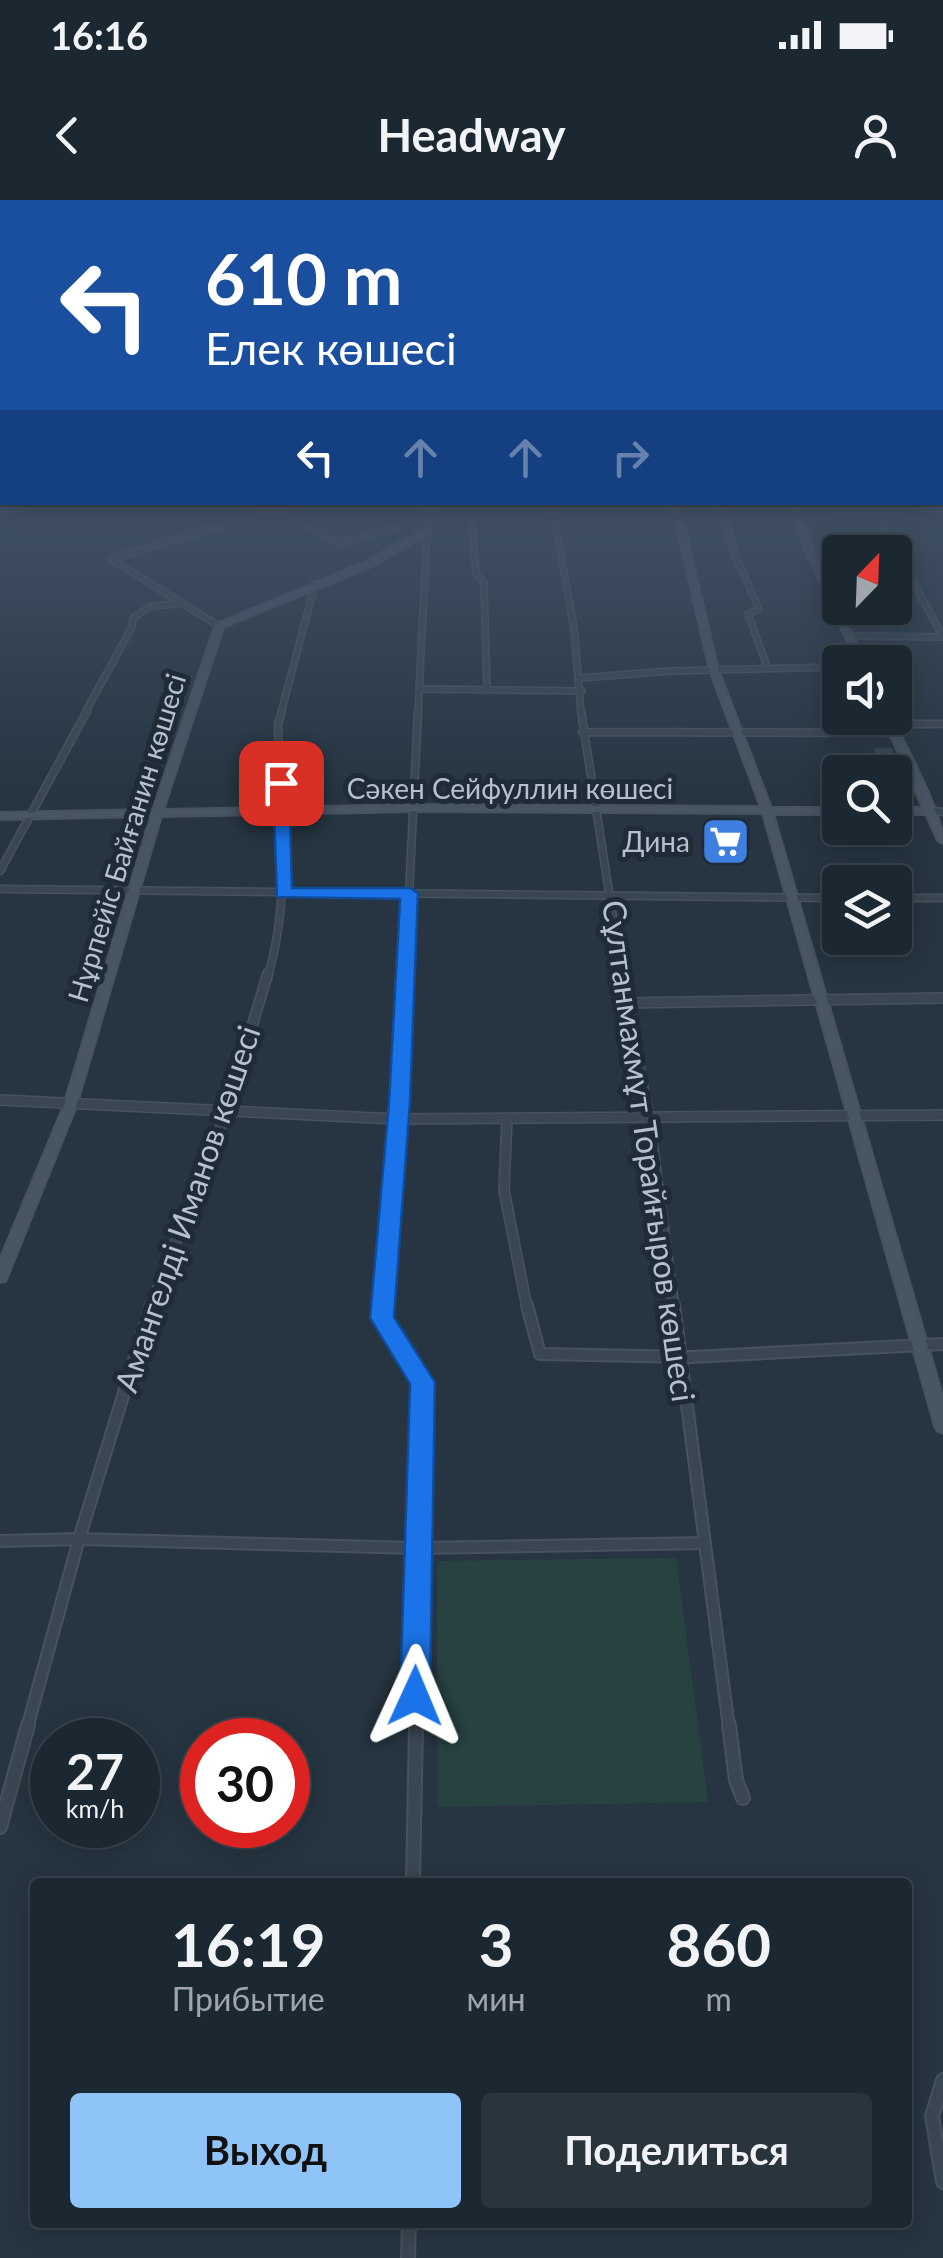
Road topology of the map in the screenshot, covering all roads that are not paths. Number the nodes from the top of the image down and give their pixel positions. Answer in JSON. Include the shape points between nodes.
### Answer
{"nodes":[{"id":1,"x":179,"y":601,"type":"edge"},
{"id":2,"x":275,"y":601,"type":"edge"},
{"id":3,"x":310,"y":601,"type":"edge"},
{"id":4,"x":424,"y":601,"type":"edge"},
{"id":5,"x":484,"y":601,"type":"edge"},
{"id":6,"x":568,"y":601,"type":"edge"},
{"id":7,"x":698,"y":601,"type":"edge"},
{"id":8,"x":755,"y":601,"type":"edge"},
{"id":9,"x":832,"y":601,"type":"edge"},
{"id":10,"x":923,"y":601,"type":"edge"},
{"id":11,"x":182,"y":603,"type":"junction"},
{"id":12,"x":219,"y":626,"type":"junction"},
{"id":13,"x":849,"y":636,"type":"junction"},
{"id":14,"x":943,"y":637,"type":"edge"},
{"id":15,"x":853,"y":645,"type":"edge"},
{"id":16,"x":822,"y":668,"type":"edge"},
{"id":17,"x":768,"y":669,"type":"junction"},
{"id":18,"x":714,"y":670,"type":"junction"},
{"id":19,"x":580,"y":678,"type":"junction"},
{"id":20,"x":420,"y":689,"type":"junction"},
{"id":21,"x":486,"y":689,"type":"junction"},
{"id":22,"x":582,"y":691,"type":"junction"},
{"id":23,"x":943,"y":724,"type":"edge"},
{"id":24,"x":912,"y":725,"type":"edge"},
{"id":25,"x":822,"y":729,"type":"edge"},
{"id":26,"x":582,"y":732,"type":"junction"},
{"id":27,"x":736,"y":733,"type":"junction"},
{"id":28,"x":895,"y":735,"type":"edge"},
{"id":29,"x":416,"y":808,"type":"junction"},
{"id":30,"x":596,"y":811,"type":"junction"},
{"id":31,"x":766,"y":811,"type":"junction"},
{"id":32,"x":822,"y":811,"type":"edge"},
{"id":33,"x":937,"y":811,"type":"edge"},
{"id":34,"x":282,"y":812,"type":"junction"},
{"id":35,"x":156,"y":815,"type":"junction"},
{"id":36,"x":0,"y":816,"type":"edge"},
{"id":37,"x":27,"y":816,"type":"junction"},
{"id":38,"x":943,"y":840,"type":"edge"},
{"id":39,"x":0,"y":871,"type":"edge"},
{"id":40,"x":0,"y":889,"type":"edge"},
{"id":41,"x":132,"y":893,"type":"junction"},
{"id":42,"x":283,"y":893,"type":"junction"},
{"id":43,"x":410,"y":893,"type":"junction"},
{"id":44,"x":611,"y":897,"type":"junction"},
{"id":45,"x":792,"y":898,"type":"junction"},
{"id":46,"x":822,"y":898,"type":"edge"},
{"id":47,"x":912,"y":898,"type":"edge"},
{"id":48,"x":943,"y":898,"type":"edge"},
{"id":49,"x":943,"y":998,"type":"edge"},
{"id":50,"x":821,"y":1000,"type":"junction"},
{"id":51,"x":626,"y":1003,"type":"junction"},
{"id":52,"x":0,"y":1100,"type":"edge"},
{"id":53,"x":70,"y":1106,"type":"junction"},
{"id":54,"x":226,"y":1113,"type":"junction"},
{"id":55,"x":854,"y":1115,"type":"junction"},
{"id":56,"x":943,"y":1115,"type":"edge"},
{"id":57,"x":397,"y":1119,"type":"junction"},
{"id":58,"x":507,"y":1119,"type":"junction"},
{"id":59,"x":649,"y":1119,"type":"junction"},
{"id":60,"x":0,"y":1278,"type":"edge"},
{"id":61,"x":943,"y":1344,"type":"edge"},
{"id":62,"x":920,"y":1345,"type":"junction"},
{"id":63,"x":678,"y":1360,"type":"junction"},
{"id":64,"x":943,"y":1426,"type":"edge"},
{"id":65,"x":79,"y":1539,"type":"junction"},
{"id":66,"x":0,"y":1541,"type":"edge"},
{"id":67,"x":705,"y":1542,"type":"junction"},
{"id":68,"x":417,"y":1548,"type":"junction"},
{"id":69,"x":743,"y":1798,"type":"dead end"},
{"id":70,"x":0,"y":1827,"type":"edge"},
{"id":71,"x":413,"y":1878,"type":"edge"},
{"id":72,"x":943,"y":2080,"type":"edge"},
{"id":73,"x":943,"y":2182,"type":"edge"},
{"id":74,"x":408,"y":2228,"type":"edge"},
{"id":75,"x":408,"y":2258,"type":"edge"}],
"edges":[{"from":1,"to":11,"type":"street"},
{"from":2,"to":12,"type":"street"},
{"from":3,"to":34,"type":"street","name":"Амангелді Иманов көшесі","via":[[278,724]]},
{"from":4,"to":20,"type":"street"},
{"from":5,"to":21,"type":"street"},
{"from":6,"to":19,"type":"street","name":"Сұлтанмахмұт Торайғыров көшесі"},
{"from":7,"to":18,"type":"street"},
{"from":8,"to":17,"type":"street","via":[[759,609],[748,614]]},
{"from":9,"to":13,"type":"street"},
{"from":10,"to":14,"type":"street"},
{"from":11,"to":12,"type":"street"},
{"from":11,"to":37,"type":"street","via":[[149,607],[134,618]]},
{"from":12,"to":35,"type":"street","name":"Нұрпейіс Байғанин көшесі"},
{"from":13,"to":14,"type":"street"},
{"from":13,"to":15,"type":"street"},
{"from":16,"to":17,"type":"street"},
{"from":17,"to":18,"type":"street"},
{"from":18,"to":19,"type":"street"},
{"from":18,"to":27,"type":"street"},
{"from":19,"to":22,"type":"street","name":"Сұлтанмахмұт Торайғыров көшесі"},
{"from":20,"to":21,"type":"street"},
{"from":20,"to":29,"type":"street"},
{"from":21,"to":22,"type":"street"},
{"from":22,"to":26,"type":"street","name":"Сұлтанмахмұт Торайғыров көшесі"},
{"from":23,"to":24,"type":"street"},
{"from":25,"to":27,"type":"street"},
{"from":26,"to":27,"type":"street"},
{"from":26,"to":30,"type":"street","name":"Сұлтанмахмұт Торайғыров көшесі"},
{"from":27,"to":31,"type":"street"},
{"from":28,"to":33,"type":"street"},
{"from":29,"to":30,"type":"street","name":"Сәкен Сейфуллин көшесі"},
{"from":29,"to":34,"type":"street","name":"Сәкен Сейфуллин көшесі"},
{"from":29,"to":43,"type":"street"},
{"from":30,"to":31,"type":"street","name":"Сәкен Сейфуллин көшесі"},
{"from":30,"to":44,"type":"street","name":"Сұлтанмахмұт Торайғыров көшесі"},
{"from":31,"to":32,"type":"street","name":"Сәкен Сейфуллин көшесі"},
{"from":31,"to":45,"type":"street"},
{"from":33,"to":38,"type":"street"},
{"from":34,"to":35,"type":"street","name":"Сәкен Сейфуллин көшесі"},
{"from":34,"to":42,"type":"street","name":"Амангелді Иманов көшесі"},
{"from":35,"to":37,"type":"street","name":"Сәкен Сейфуллин көшесі"},
{"from":35,"to":41,"type":"street","name":"Нұрпейіс Байғанин көшесі"},
{"from":36,"to":37,"type":"street","name":"Сәкен Сейфуллин көшесі"},
{"from":37,"to":39,"type":"street"},
{"from":40,"to":41,"type":"street"},
{"from":41,"to":42,"type":"street"},
{"from":41,"to":53,"type":"street","name":"Нұрпейіс Байғанин көшесі"},
{"from":42,"to":43,"type":"street"},
{"from":42,"to":54,"type":"street","name":"Амангелді Иманов көшесі","via":[[276,948]]},
{"from":43,"to":44,"type":"street"},
{"from":43,"to":57,"type":"street"},
{"from":44,"to":45,"type":"street"},
{"from":44,"to":51,"type":"street","name":"Сұлтанмахмұт Торайғыров көшесі"},
{"from":45,"to":46,"type":"street"},
{"from":45,"to":50,"type":"street"},
{"from":47,"to":48,"type":"street"},
{"from":49,"to":50,"type":"street"},
{"from":50,"to":51,"type":"street"},
{"from":50,"to":55,"type":"street"},
{"from":51,"to":59,"type":"street","name":"Сұлтанмахмұт Торайғыров көшесі"},
{"from":52,"to":53,"type":"street"},
{"from":53,"to":54,"type":"street"},
{"from":53,"to":60,"type":"street","name":"Нұрпейіс Байғанин көшесі"},
{"from":54,"to":57,"type":"street"},
{"from":54,"to":65,"type":"street","name":"Амангелді Иманов көшесі","via":[[145,1320]]},
{"from":55,"to":56,"type":"street"},
{"from":55,"to":59,"type":"street"},
{"from":55,"to":62,"type":"street"},
{"from":57,"to":58,"type":"street"},
{"from":57,"to":68,"type":"street","via":[[382,1318],[422,1382]]},
{"from":58,"to":59,"type":"street"},
{"from":58,"to":63,"type":"street","via":[[504,1190],[540,1354]]},
{"from":59,"to":63,"type":"street","name":"Сұлтанмахмұт Торайғыров көшесі"},
{"from":61,"to":62,"type":"street"},
{"from":62,"to":63,"type":"street"},
{"from":62,"to":64,"type":"street"},
{"from":63,"to":67,"type":"street","name":"Сұлтанмахмұт Торайғыров көшесі"},
{"from":65,"to":66,"type":"street"},
{"from":65,"to":68,"type":"street"},
{"from":65,"to":70,"type":"street","name":"Амангелді Иманов көшесі"},
{"from":67,"to":68,"type":"street"},
{"from":67,"to":69,"type":"street","name":"Сұлтанмахмұт Торайғыров көшесі"},
{"from":68,"to":71,"type":"street"},
{"from":72,"to":73,"type":"street","via":[[932,2094],[932,2119]]},
{"from":74,"to":75,"type":"street"}]}
